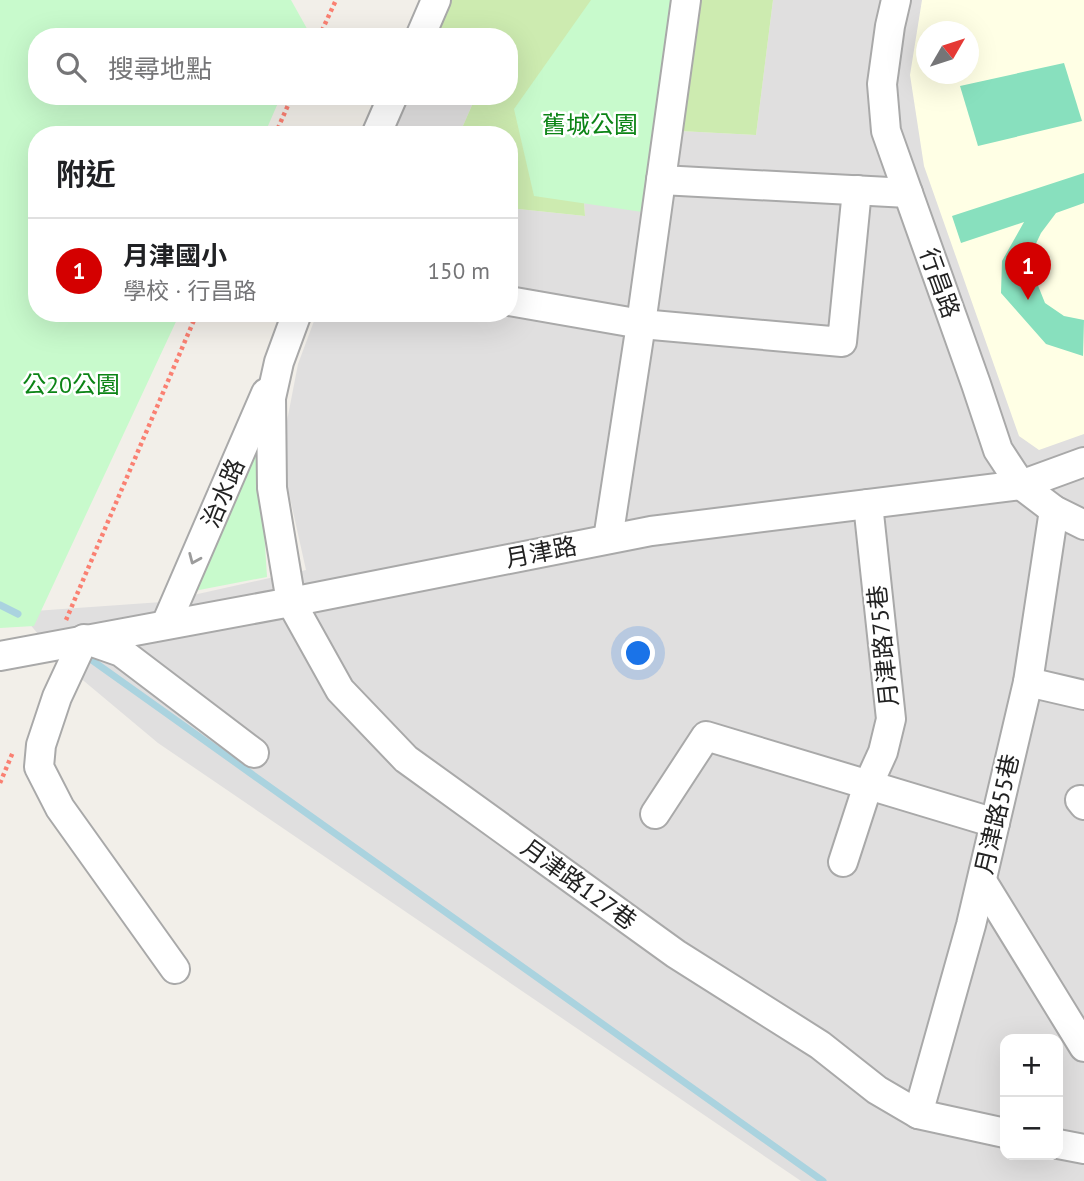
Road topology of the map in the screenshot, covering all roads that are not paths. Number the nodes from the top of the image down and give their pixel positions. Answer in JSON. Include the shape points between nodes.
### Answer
{"nodes":[{"id":1,"x":436,"y":0,"type":"edge"},
{"id":2,"x":687,"y":0,"type":"edge"},
{"id":3,"x":896,"y":0,"type":"edge"},
{"id":4,"x":424,"y":28,"type":"edge"},
{"id":5,"x":389,"y":105,"type":"edge"},
{"id":6,"x":380,"y":126,"type":"edge"},
{"id":7,"x":661,"y":180,"type":"junction"},
{"id":8,"x":857,"y":190,"type":"junction"},
{"id":9,"x":908,"y":193,"type":"junction"},
{"id":10,"x":518,"y":303,"type":"edge"},
{"id":11,"x":294,"y":322,"type":"edge"},
{"id":12,"x":641,"y":324,"type":"junction"},
{"id":13,"x":279,"y":362,"type":"junction"},
{"id":14,"x":1084,"y":462,"type":"edge"},
{"id":15,"x":1021,"y":485,"type":"junction"},
{"id":16,"x":868,"y":504,"type":"junction"},
{"id":17,"x":1054,"y":510,"type":"junction"},
{"id":18,"x":1084,"y":526,"type":"edge"},
{"id":19,"x":608,"y":539,"type":"junction"},
{"id":20,"x":290,"y":602,"type":"junction"},
{"id":21,"x":166,"y":624,"type":"junction"},
{"id":22,"x":84,"y":639,"type":"junction"},
{"id":23,"x":0,"y":656,"type":"edge"},
{"id":24,"x":1028,"y":682,"type":"junction"},
{"id":25,"x":1084,"y":695,"type":"edge"},
{"id":26,"x":254,"y":753,"type":"dead end"},
{"id":27,"x":868,"y":785,"type":"junction"},
{"id":28,"x":655,"y":814,"type":"dead end"},
{"id":29,"x":995,"y":823,"type":"junction"},
{"id":30,"x":843,"y":862,"type":"dead end"},
{"id":31,"x":982,"y":881,"type":"junction"},
{"id":32,"x":175,"y":969,"type":"dead end"},
{"id":33,"x":1084,"y":1047,"type":"edge"},
{"id":34,"x":918,"y":1114,"type":"junction"},
{"id":35,"x":1000,"y":1131,"type":"edge"},
{"id":36,"x":1063,"y":1145,"type":"edge"},
{"id":37,"x":1084,"y":1149,"type":"edge"}],
"edges":[{"from":1,"to":4,"type":"street"},
{"from":2,"to":7,"type":"street"},
{"from":3,"to":9,"type":"street","name":"行昌路","via":[[882,84],[886,131]]},
{"from":5,"to":6,"type":"street"},
{"from":7,"to":8,"type":"street"},
{"from":7,"to":12,"type":"street"},
{"from":8,"to":9,"type":"street"},
{"from":8,"to":12,"type":"street","via":[[842,342]]},
{"from":9,"to":15,"type":"street","name":"行昌路","via":[[998,450]]},
{"from":10,"to":12,"type":"street"},
{"from":11,"to":13,"type":"street","name":"治水路"},
{"from":12,"to":19,"type":"street"},
{"from":13,"to":20,"type":"street","name":"治水路","via":[[271,398],[272,488]]},
{"from":13,"to":21,"type":"street","name":"治水路","one_way":true},
{"from":14,"to":15,"type":"street","name":"月津路"},
{"from":15,"to":16,"type":"street","name":"月津路"},
{"from":15,"to":17,"type":"street","name":"行昌路"},
{"from":16,"to":19,"type":"street","name":"月津路"},
{"from":16,"to":27,"type":"street","name":"月津路75巷","via":[[891,719]]},
{"from":17,"to":18,"type":"street","name":"行昌路"},
{"from":17,"to":24,"type":"street","name":"月津路55巷"},
{"from":19,"to":20,"type":"street","name":"月津路"},
{"from":20,"to":21,"type":"street","name":"月津路"},
{"from":20,"to":34,"type":"street","name":"月津路127巷","via":[[340,690],[406,759],[676,954],[820,1045],[877,1090]]},
{"from":21,"to":22,"type":"street","name":"月津路"},
{"from":22,"to":23,"type":"street","name":"月津路"},
{"from":22,"to":26,"type":"street","via":[[121,652]]},
{"from":22,"to":32,"type":"street","via":[[58,696],[41,745],[39,767],[60,808]]},
{"from":24,"to":25,"type":"street"},
{"from":24,"to":29,"type":"street","name":"月津路55巷"},
{"from":27,"to":28,"type":"street","via":[[706,736]]},
{"from":27,"to":29,"type":"street"},
{"from":27,"to":30,"type":"street","name":"月津路75巷"},
{"from":29,"to":31,"type":"street","name":"月津路55巷"},
{"from":31,"to":33,"type":"street"},
{"from":31,"to":34,"type":"street","name":"月津路55巷"},
{"from":34,"to":35,"type":"street","name":"月津路127巷"},
{"from":36,"to":37,"type":"street"}]}
